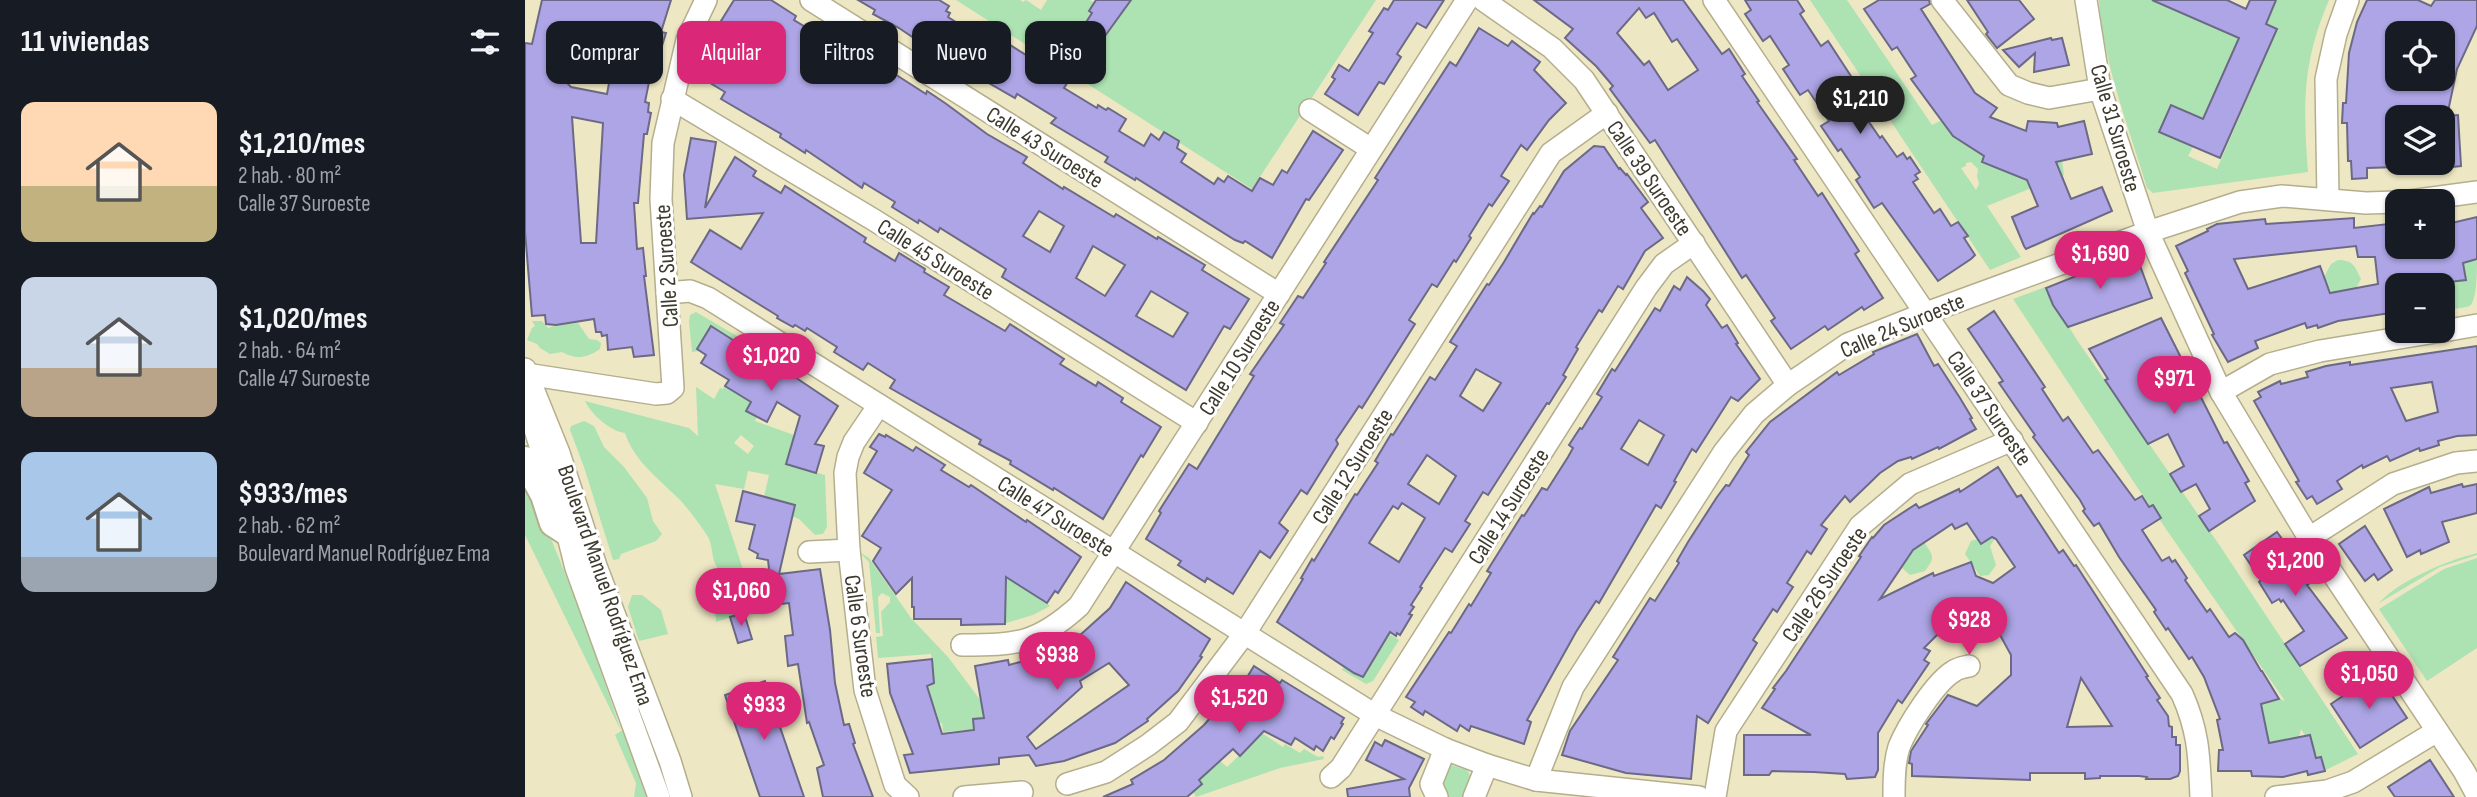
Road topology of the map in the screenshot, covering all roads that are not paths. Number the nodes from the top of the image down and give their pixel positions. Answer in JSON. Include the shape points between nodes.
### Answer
{"nodes":[{"id":1,"x":706,"y":0,"type":"edge"},
{"id":2,"x":811,"y":0,"type":"edge"},
{"id":3,"x":1467,"y":0,"type":"edge"},
{"id":4,"x":1483,"y":0,"type":"edge"},
{"id":5,"x":1714,"y":0,"type":"edge"},
{"id":6,"x":1942,"y":0,"type":"edge"},
{"id":7,"x":2086,"y":0,"type":"edge"},
{"id":8,"x":2348,"y":0,"type":"edge"},
{"id":9,"x":2100,"y":89,"type":"junction"},
{"id":10,"x":672,"y":99,"type":"junction"},
{"id":11,"x":1310,"y":110,"type":"dead end"},
{"id":12,"x":1607,"y":113,"type":"junction"},
{"id":13,"x":1371,"y":149,"type":"junction"},
{"id":14,"x":2477,"y":192,"type":"edge"},
{"id":15,"x":2455,"y":195,"type":"edge"},
{"id":16,"x":2328,"y":199,"type":"junction"},
{"id":17,"x":2385,"y":202,"type":"edge"},
{"id":18,"x":2148,"y":232,"type":"junction"},
{"id":19,"x":1694,"y":243,"type":"junction"},
{"id":20,"x":667,"y":293,"type":"junction"},
{"id":21,"x":1279,"y":294,"type":"junction"},
{"id":22,"x":1926,"y":313,"type":"junction"},
{"id":23,"x":2477,"y":325,"type":"edge"},
{"id":24,"x":2455,"y":329,"type":"edge"},
{"id":25,"x":2385,"y":340,"type":"edge"},
{"id":26,"x":526,"y":371,"type":"edge"},
{"id":27,"x":1788,"y":384,"type":"junction"},
{"id":28,"x":2221,"y":392,"type":"junction"},
{"id":29,"x":879,"y":405,"type":"junction"},
{"id":30,"x":1197,"y":423,"type":"junction"},
{"id":31,"x":2012,"y":440,"type":"junction"},
{"id":32,"x":525,"y":460,"type":"edge"},
{"id":33,"x":2477,"y":461,"type":"edge"},
{"id":34,"x":567,"y":532,"type":"junction"},
{"id":35,"x":2309,"y":538,"type":"junction"},
{"id":36,"x":849,"y":550,"type":"junction"},
{"id":37,"x":809,"y":552,"type":"dead end"},
{"id":38,"x":1115,"y":552,"type":"junction"},
{"id":39,"x":1245,"y":633,"type":"junction"},
{"id":40,"x":962,"y":645,"type":"dead end"},
{"id":41,"x":1969,"y":666,"type":"dead end"},
{"id":42,"x":1375,"y":715,"type":"junction"},
{"id":43,"x":2437,"y":731,"type":"junction"},
{"id":44,"x":1445,"y":749,"type":"junction"},
{"id":45,"x":1487,"y":765,"type":"junction"},
{"id":46,"x":2471,"y":774,"type":"edge"},
{"id":47,"x":1331,"y":777,"type":"dead end"},
{"id":48,"x":1536,"y":780,"type":"junction"},
{"id":49,"x":1067,"y":784,"type":"dead end"},
{"id":50,"x":1022,"y":792,"type":"dead end"},
{"id":51,"x":2477,"y":795,"type":"edge"},
{"id":52,"x":659,"y":797,"type":"edge"},
{"id":53,"x":681,"y":797,"type":"edge"},
{"id":54,"x":908,"y":797,"type":"edge"},
{"id":55,"x":964,"y":797,"type":"edge"},
{"id":56,"x":1437,"y":797,"type":"edge"},
{"id":57,"x":1474,"y":797,"type":"edge"},
{"id":58,"x":1699,"y":797,"type":"edge"},
{"id":59,"x":1715,"y":797,"type":"edge"},
{"id":60,"x":1894,"y":797,"type":"edge"},
{"id":61,"x":2201,"y":797,"type":"edge"},
{"id":62,"x":2276,"y":797,"type":"edge"}],
"edges":[{"from":1,"to":10,"type":"street","name":"Calle 2 Suroeste","via":[[687,40]]},
{"from":2,"to":21,"type":"street","name":"Calle 43 Suroeste"},
{"from":3,"to":13,"type":"street","name":"Calle 10 Suroeste"},
{"from":4,"to":12,"type":"street","name":"Calle 39 Suroeste","via":[[1552,48],[1584,80]]},
{"from":5,"to":22,"type":"street","name":"Calle 37 Suroeste"},
{"from":6,"to":9,"type":"street","via":[[2009,85],[2049,98]]},
{"from":7,"to":9,"type":"street","name":"Calle 31 Suroeste"},
{"from":8,"to":16,"type":"street","via":[[2326,79]]},
{"from":9,"to":18,"type":"street","name":"Calle 31 Suroeste"},
{"from":10,"to":20,"type":"street","name":"Calle 2 Suroeste","via":[[663,143],[661,199]]},
{"from":10,"to":30,"type":"street","name":"Calle 45 Suroeste"},
{"from":11,"to":13,"type":"street"},
{"from":12,"to":19,"type":"street","name":"Calle 39 Suroeste"},
{"from":12,"to":39,"type":"street","name":"Calle 12 Suroeste","via":[[1551,153]]},
{"from":13,"to":21,"type":"street","name":"Calle 10 Suroeste"},
{"from":14,"to":15,"type":"street"},
{"from":16,"to":17,"type":"street","name":"Calle 24 Suroeste"},
{"from":16,"to":18,"type":"street","name":"Calle 24 Suroeste","via":[[2282,196],[2241,202]]},
{"from":18,"to":22,"type":"street","name":"Calle 24 Suroeste"},
{"from":18,"to":28,"type":"street","name":"Calle 31 Suroeste"},
{"from":19,"to":27,"type":"street","name":"Calle 39 Suroeste"},
{"from":19,"to":42,"type":"street","name":"Calle 14 Suroeste","via":[[1664,264],[1646,288]]},
{"from":20,"to":26,"type":"street","name":"Calle 2 Suroeste","via":[[674,378],[669,392],[636,392]]},
{"from":20,"to":29,"type":"street","name":"Calle 47 Suroeste","via":[[699,293]]},
{"from":21,"to":30,"type":"street","name":"Calle 10 Suroeste"},
{"from":22,"to":27,"type":"street","name":"Calle 24 Suroeste","via":[[1848,344]]},
{"from":22,"to":31,"type":"street","name":"Calle 37 Suroeste"},
{"from":23,"to":24,"type":"street"},
{"from":25,"to":28,"type":"street","via":[[2270,364]]},
{"from":26,"to":34,"type":"street","via":[[527,407]]},
{"from":26,"to":53,"type":"street","name":"Boulevard Manuel Rodríguez Ema"},
{"from":27,"to":48,"type":"street","name":"Calle 24 Suroeste","via":[[1754,414],[1724,452],[1573,687]]},
{"from":28,"to":35,"type":"street","name":"Calle 31 Suroeste"},
{"from":29,"to":36,"type":"street","name":"Calle 6 Suroeste","via":[[848,457]]},
{"from":29,"to":38,"type":"street","name":"Calle 47 Suroeste"},
{"from":30,"to":38,"type":"street","name":"Calle 10 Suroeste"},
{"from":31,"to":59,"type":"street","name":"Calle 26 Suroeste","via":[[1910,484],[1860,526],[1726,731]]},
{"from":31,"to":61,"type":"street","name":"Calle 37 Suroeste","via":[[2182,694],[2198,741]]},
{"from":32,"to":34,"type":"main road","via":[[553,523]]},
{"from":33,"to":35,"type":"street","via":[[2456,463],[2393,484]]},
{"from":34,"to":52,"type":"street"},
{"from":35,"to":43,"type":"street","name":"Calle 31 Suroeste"},
{"from":36,"to":37,"type":"street","name":"Calle 6 Suroeste"},
{"from":36,"to":54,"type":"street","name":"Calle 6 Suroeste","via":[[865,690],[895,785]]},
{"from":38,"to":39,"type":"street","name":"Calle 47 Suroeste"},
{"from":38,"to":40,"type":"street","name":"Calle 10 Suroeste","via":[[1079,606],[1046,633],[1005,645]]},
{"from":39,"to":42,"type":"street","name":"Calle 47 Suroeste"},
{"from":39,"to":49,"type":"street","name":"Calle 12 Suroeste","via":[[1178,722],[1106,772]]},
{"from":41,"to":60,"type":"street","via":[[1939,684],[1916,717],[1899,747]]},
{"from":42,"to":44,"type":"street","name":"Calle 47 Suroeste"},
{"from":42,"to":47,"type":"street","name":"Calle 14 Suroeste","via":[[1342,768]]},
{"from":43,"to":46,"type":"street","name":"Calle 31 Suroeste"},
{"from":43,"to":62,"type":"street","via":[[2353,782],[2327,791]]},
{"from":44,"to":45,"type":"street","name":"Calle 47 Suroeste"},
{"from":44,"to":56,"type":"street","via":[[1431,785]]},
{"from":45,"to":48,"type":"street","name":"Calle 47 Suroeste"},
{"from":45,"to":57,"type":"street"},
{"from":46,"to":51,"type":"street","name":"Calle 31 Suroeste"},
{"from":48,"to":58,"type":"street","name":"Calle 47 Suroeste"},
{"from":50,"to":55,"type":"street"}]}
